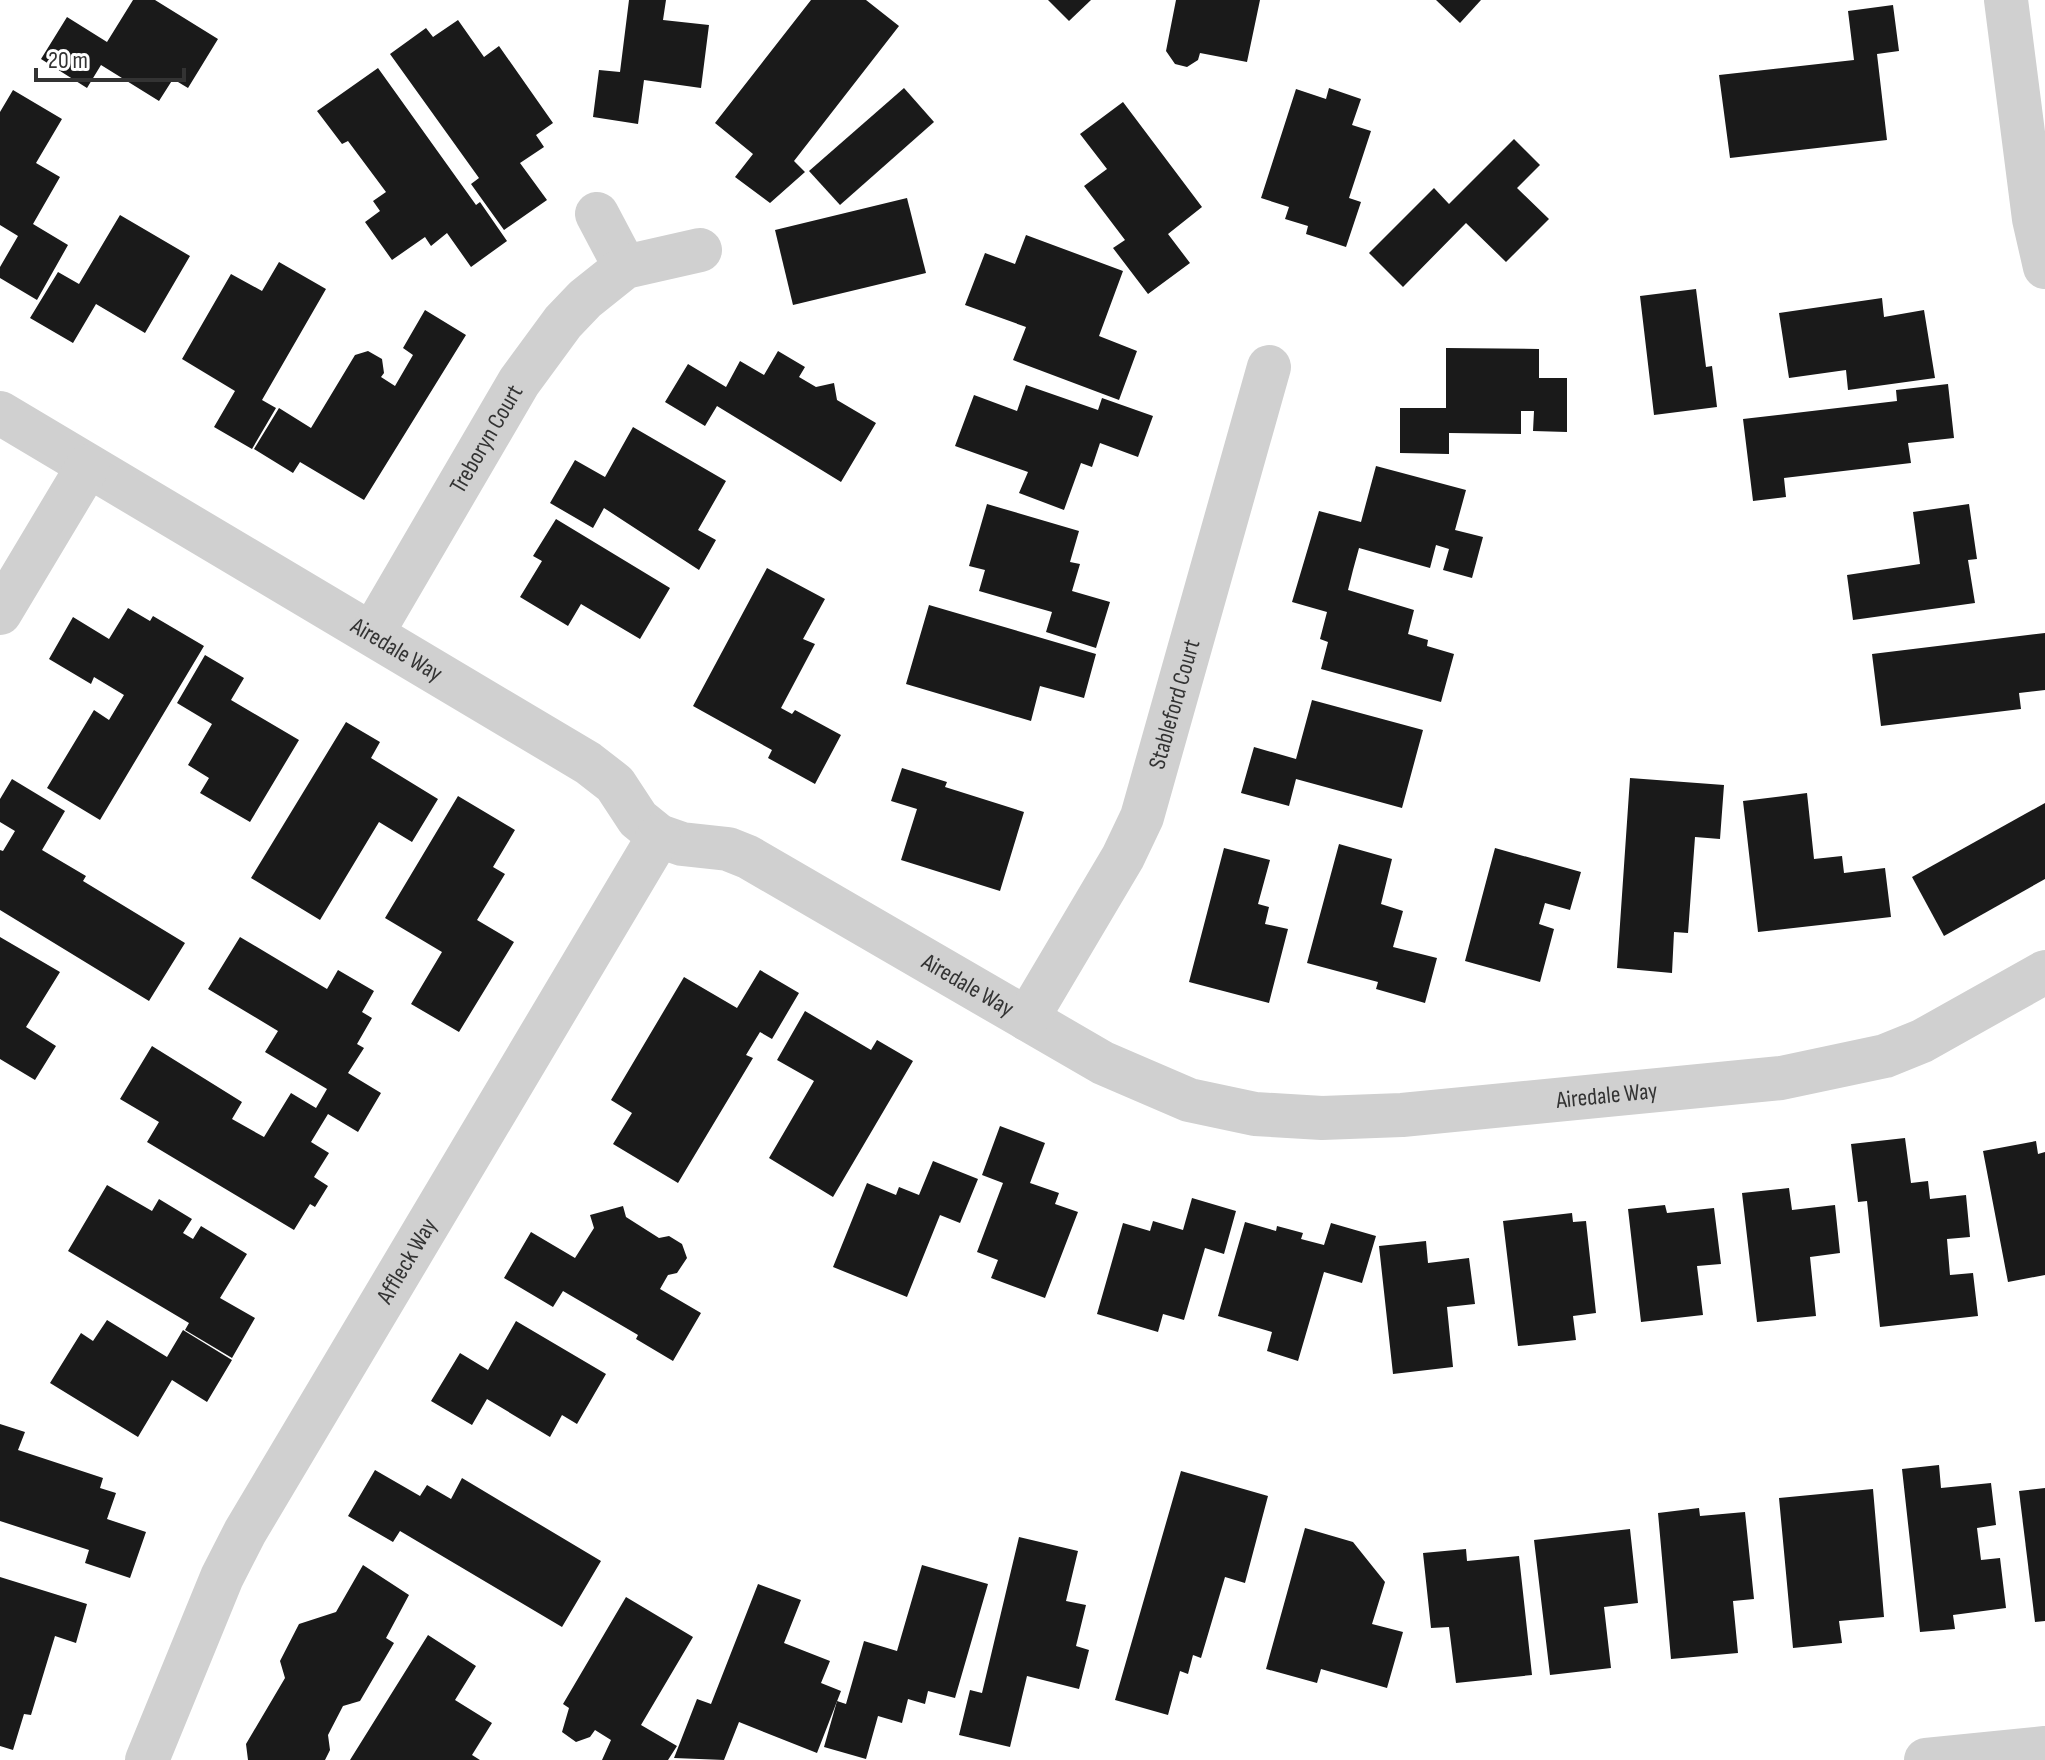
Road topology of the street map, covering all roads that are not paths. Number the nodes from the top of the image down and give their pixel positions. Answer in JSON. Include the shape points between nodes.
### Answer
{"nodes":[{"id":1,"x":2006,"y":0,"type":"edge"},
{"id":2,"x":597,"y":214,"type":"dead end"},
{"id":3,"x":700,"y":250,"type":"dead end"},
{"id":4,"x":625,"y":267,"type":"junction"},
{"id":5,"x":2045,"y":267,"type":"edge"},
{"id":6,"x":1269,"y":367,"type":"dead end"},
{"id":7,"x":0,"y":413,"type":"edge"},
{"id":8,"x":88,"y":466,"type":"junction"},
{"id":9,"x":0,"y":613,"type":"edge"},
{"id":10,"x":373,"y":632,"type":"junction"},
{"id":11,"x":659,"y":836,"type":"junction"},
{"id":12,"x":2045,"y":972,"type":"edge"},
{"id":13,"x":1027,"y":1019,"type":"junction"},
{"id":14,"x":172,"y":1695,"type":"junction"},
{"id":15,"x":2034,"y":1753,"type":"edge"},
{"id":16,"x":147,"y":1760,"type":"edge"},
{"id":17,"x":171,"y":1760,"type":"edge"},
{"id":18,"x":1926,"y":1760,"type":"edge"}],
"edges":[{"from":1,"to":5,"type":"street"},
{"from":2,"to":4,"type":"street"},
{"from":3,"to":4,"type":"street","name":"Treboryn Court"},
{"from":4,"to":10,"type":"street","name":"Treboryn Court","via":[[585,299],[539,352]]},
{"from":6,"to":13,"type":"street","name":"Stableford Court","via":[[1145,807],[1123,857]]},
{"from":7,"to":8,"type":"street","name":"Airedale Way"},
{"from":8,"to":9,"type":"street"},
{"from":8,"to":10,"type":"street","name":"Airedale Way"},
{"from":10,"to":11,"type":"street","name":"Airedale Way","via":[[588,763],[615,784],[638,819]]},
{"from":11,"to":13,"type":"street","name":"Airedale Way","via":[[748,857]]},
{"from":11,"to":14,"type":"street","name":"Affleck Way","via":[[245,1532]]},
{"from":12,"to":13,"type":"street","name":"Airedale Way","via":[[1922,1041],[1835,1068],[1626,1095],[1402,1115],[1322,1118],[1218,1108],[1138,1080]]},
{"from":14,"to":16,"type":"street","name":"Affleck Way"},
{"from":14,"to":17,"type":"street","name":"Affleck Way"},
{"from":15,"to":18,"type":"street"}]}
